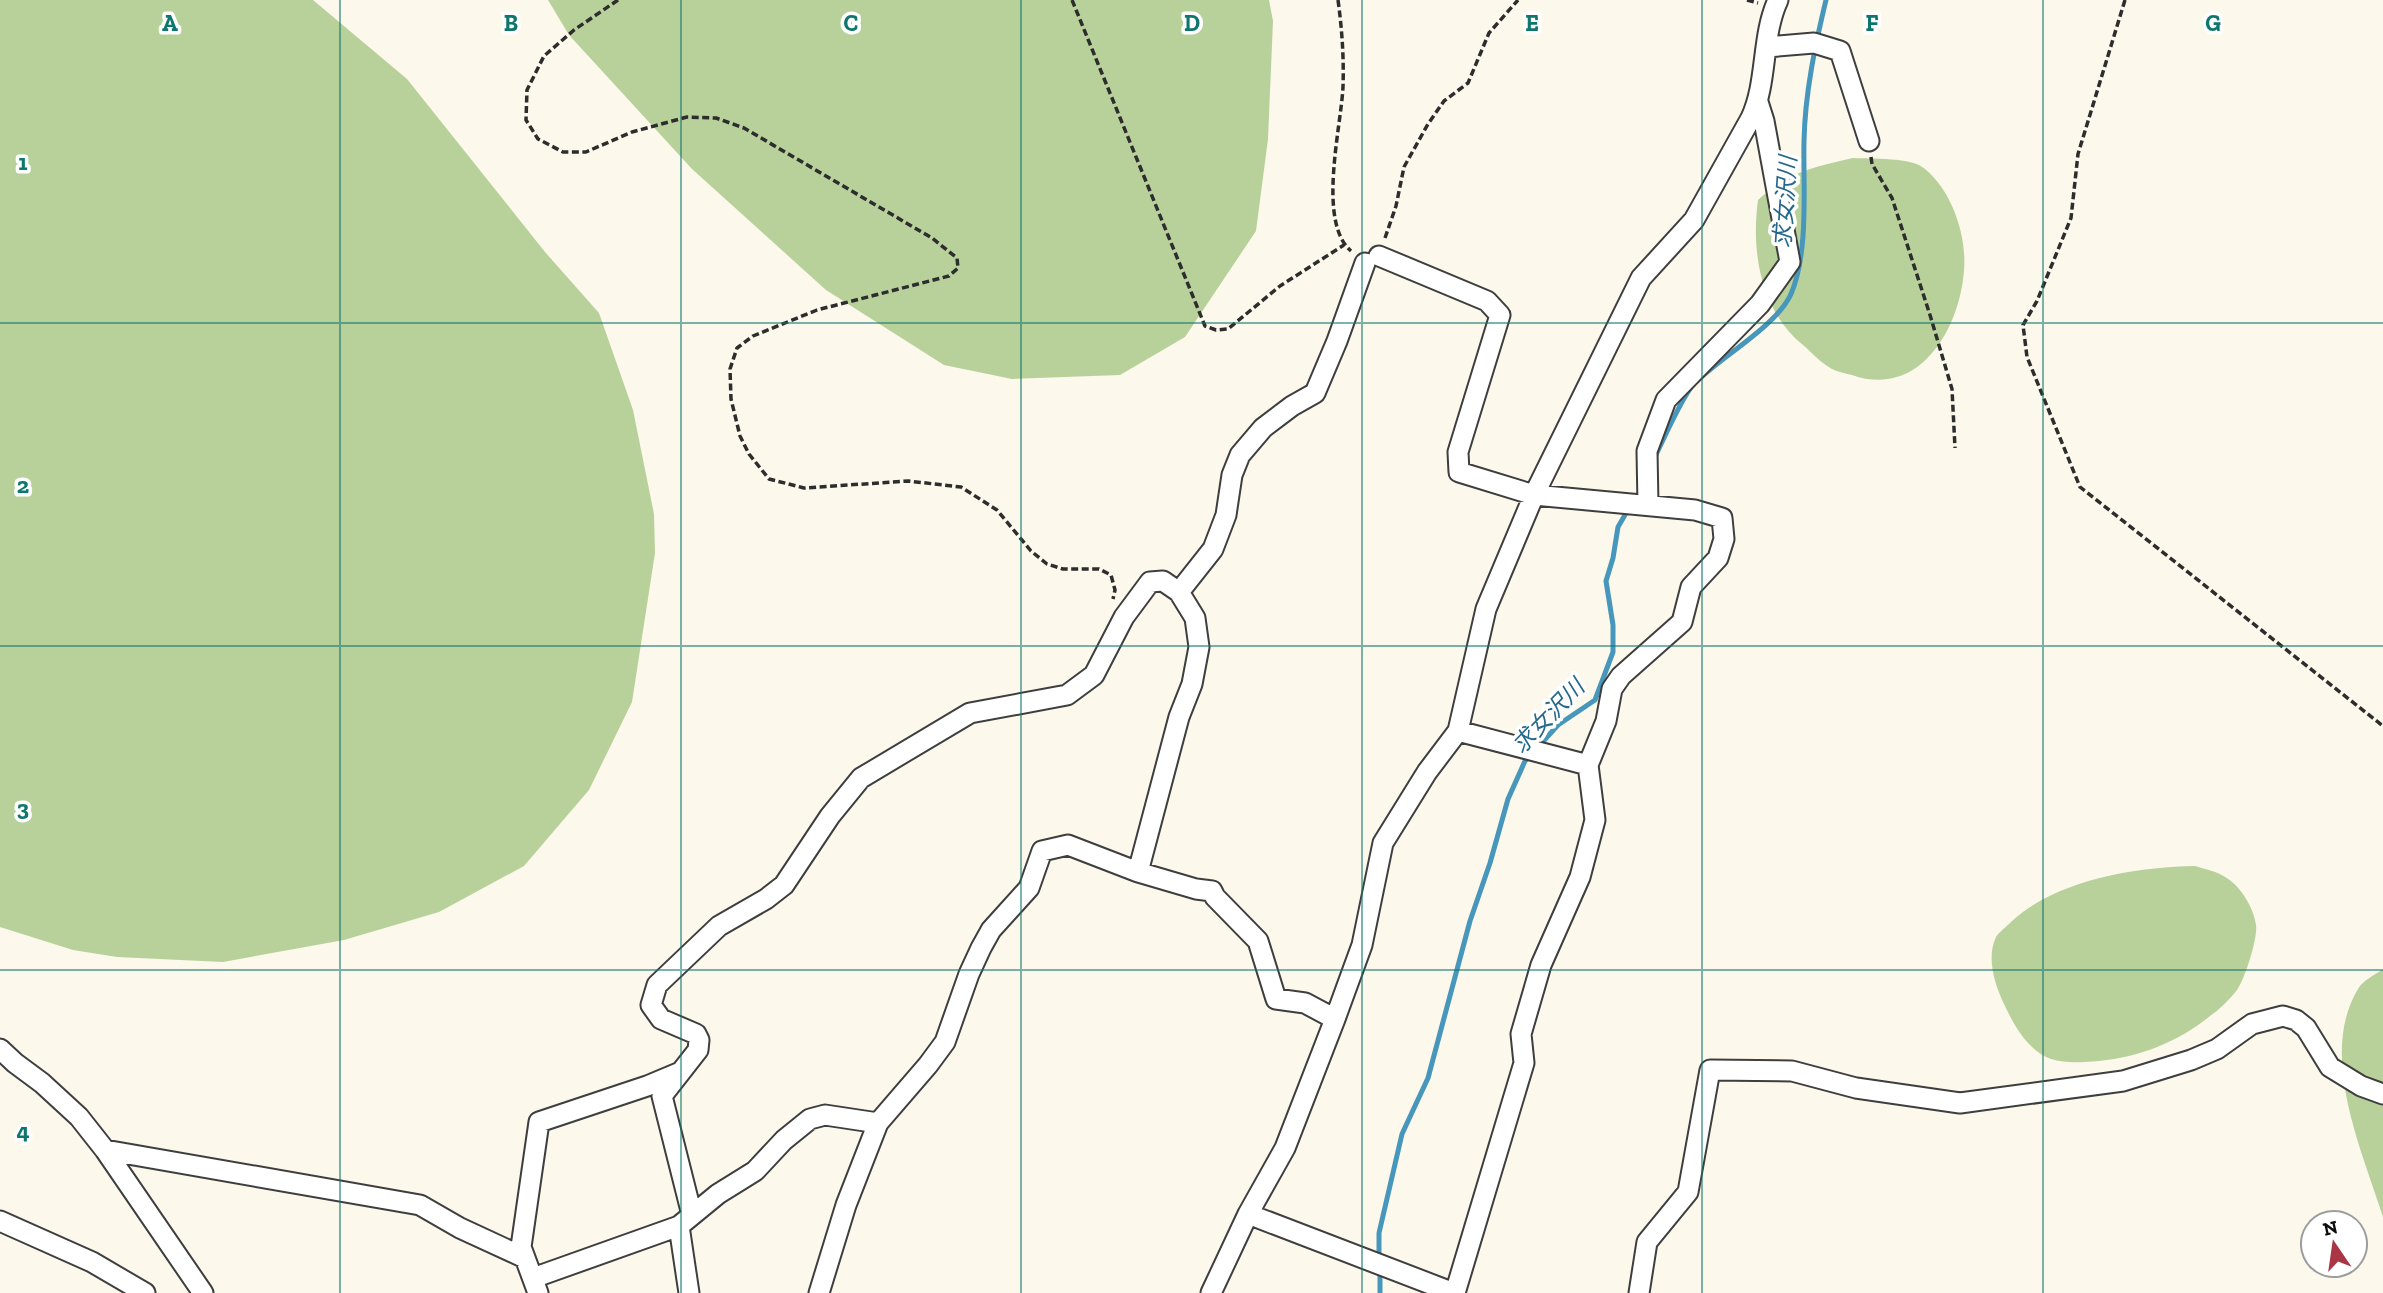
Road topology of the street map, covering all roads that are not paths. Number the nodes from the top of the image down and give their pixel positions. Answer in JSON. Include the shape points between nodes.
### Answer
{"nodes":[{"id":1,"x":1778,"y":0,"type":"edge"},
{"id":2,"x":1767,"y":47,"type":"junction"},
{"id":3,"x":1758,"y":102,"type":"junction"},
{"id":4,"x":1868,"y":141,"type":"road end"},
{"id":5,"x":1534,"y":495,"type":"junction"},
{"id":6,"x":1648,"y":505,"type":"junction"},
{"id":7,"x":1179,"y":592,"type":"junction"},
{"id":8,"x":1458,"y":731,"type":"junction"},
{"id":9,"x":1588,"y":765,"type":"junction"},
{"id":10,"x":1138,"y":872,"type":"junction"},
{"id":11,"x":1335,"y":1018,"type":"junction"},
{"id":12,"x":0,"y":1049,"type":"edge"},
{"id":13,"x":679,"y":1073,"type":"junction"},
{"id":14,"x":2383,"y":1094,"type":"edge"},
{"id":15,"x":878,"y":1122,"type":"junction"},
{"id":16,"x":105,"y":1150,"type":"junction"},
{"id":17,"x":1248,"y":1214,"type":"junction"},
{"id":18,"x":0,"y":1221,"type":"edge"},
{"id":19,"x":685,"y":1221,"type":"junction"},
{"id":20,"x":525,"y":1258,"type":"junction"},
{"id":21,"x":536,"y":1286,"type":"edge"},
{"id":22,"x":145,"y":1293,"type":"edge"},
{"id":23,"x":203,"y":1293,"type":"edge"},
{"id":24,"x":689,"y":1293,"type":"edge"},
{"id":25,"x":818,"y":1293,"type":"edge"},
{"id":26,"x":1211,"y":1293,"type":"edge"},
{"id":27,"x":1454,"y":1293,"type":"edge"},
{"id":28,"x":1639,"y":1293,"type":"edge"}],
"edges":[{"from":1,"to":2,"type":"street"},
{"from":2,"to":3,"type":"street"},
{"from":2,"to":4,"type":"street","via":[[1814,43],[1840,51]]},
{"from":3,"to":5,"type":"street","via":[[1694,220],[1641,278]]},
{"from":3,"to":6,"type":"street","via":[[1790,262],[1760,304],[1666,400],[1647,451]]},
{"from":5,"to":6,"type":"street"},
{"from":5,"to":7,"type":"street","via":[[1459,472],[1458,452],[1500,315],[1487,301],[1372,260],[1315,393],[1264,428],[1240,456],[1213,549]]},
{"from":5,"to":8,"type":"street","via":[[1486,609]]},
{"from":6,"to":9,"type":"street","via":[[1722,518],[1724,539],[1718,558],[1691,587],[1682,622],[1612,689],[1606,721]]},
{"from":7,"to":10,"type":"street","via":[[1195,618],[1199,647]]},
{"from":7,"to":13,"type":"street","via":[[1163,581],[1150,582],[1124,617],[1094,675],[1067,695],[970,713],[861,778],[784,884],[719,926],[657,985],[651,1005],[661,1018],[699,1040],[698,1050]]},
{"from":8,"to":9,"type":"street"},
{"from":8,"to":11,"type":"street","via":[[1383,843],[1362,945]]},
{"from":9,"to":27,"type":"street","via":[[1595,820],[1580,877],[1541,965],[1521,1034],[1524,1063]]},
{"from":10,"to":11,"type":"street","via":[[1212,891],[1258,942],[1276,999],[1304,1003]]},
{"from":10,"to":15,"type":"street","via":[[1068,845],[1042,851],[1029,887],[981,948],[945,1042]]},
{"from":11,"to":17,"type":"street","via":[[1285,1148]]},
{"from":12,"to":16,"type":"street","via":[[79,1117]]},
{"from":13,"to":19,"type":"street","via":[[662,1096]]},
{"from":13,"to":20,"type":"street","via":[[539,1122],[521,1247]]},
{"from":14,"to":28,"type":"street","via":[[2330,1067],[2306,1028],[2283,1016],[2252,1024],[2192,1060],[2123,1081],[1960,1103],[1856,1088],[1792,1071],[1710,1070],[1688,1192],[1647,1242]]},
{"from":15,"to":19,"type":"street","via":[[825,1115],[810,1119],[755,1171]]},
{"from":15,"to":25,"type":"street"},
{"from":16,"to":20,"type":"street","via":[[420,1205]]},
{"from":16,"to":23,"type":"street"},
{"from":17,"to":26,"type":"street"},
{"from":17,"to":27,"type":"street"},
{"from":18,"to":22,"type":"street","via":[[92,1262]]},
{"from":19,"to":21,"type":"street"},
{"from":19,"to":24,"type":"street"},
{"from":20,"to":21,"type":"street"}]}
